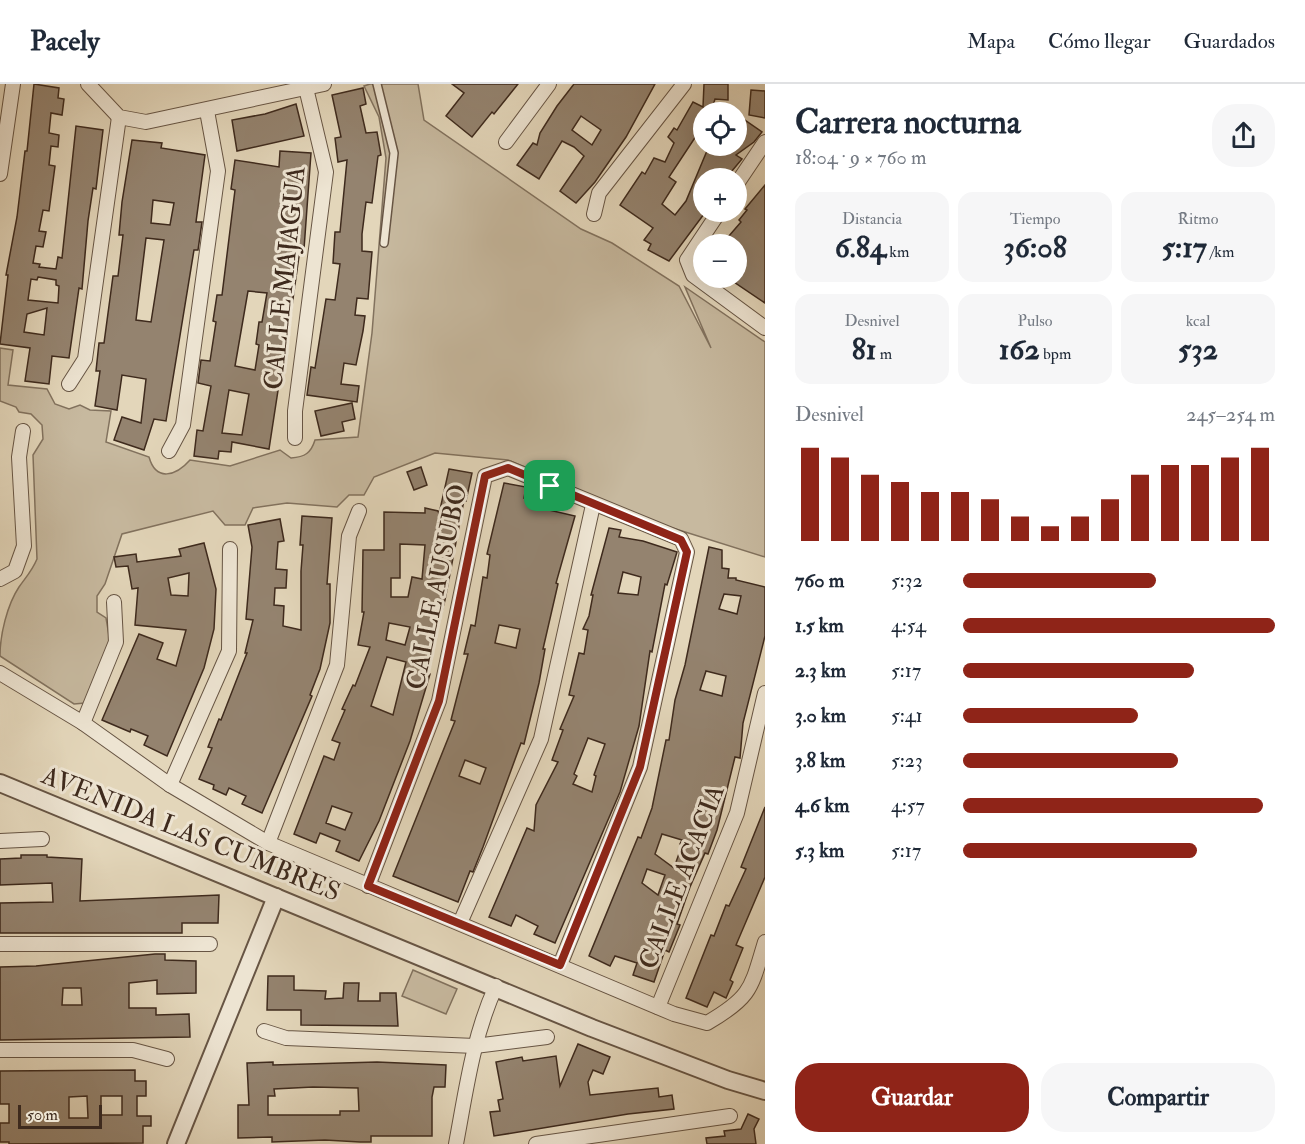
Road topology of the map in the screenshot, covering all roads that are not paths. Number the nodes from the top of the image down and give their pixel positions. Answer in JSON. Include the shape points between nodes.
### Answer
{"nodes":[{"id":1,"x":13,"y":84,"type":"edge"},
{"id":2,"x":88,"y":84,"type":"edge"},
{"id":3,"x":324,"y":84,"type":"edge"},
{"id":4,"x":377,"y":84,"type":"edge"},
{"id":5,"x":549,"y":84,"type":"edge"},
{"id":6,"x":684,"y":84,"type":"edge"},
{"id":7,"x":306,"y":88,"type":"junction"},
{"id":8,"x":207,"y":111,"type":"junction"},
{"id":9,"x":119,"y":117,"type":"junction"},
{"id":10,"x":506,"y":142,"type":"dead end"},
{"id":11,"x":765,"y":142,"type":"edge"},
{"id":12,"x":747,"y":169,"type":"edge"},
{"id":13,"x":0,"y":174,"type":"edge"},
{"id":14,"x":594,"y":214,"type":"dead end"},
{"id":15,"x":712,"y":222,"type":"edge"},
{"id":16,"x":384,"y":243,"type":"dead end"},
{"id":17,"x":765,"y":328,"type":"edge"},
{"id":18,"x":69,"y":384,"type":"dead end"},
{"id":19,"x":23,"y":431,"type":"dead end"},
{"id":20,"x":295,"y":438,"type":"dead end"},
{"id":21,"x":169,"y":451,"type":"dead end"},
{"id":22,"x":593,"y":505,"type":"junction"},
{"id":23,"x":359,"y":511,"type":"dead end"},
{"id":24,"x":230,"y":549,"type":"dead end"},
{"id":25,"x":0,"y":579,"type":"edge"},
{"id":26,"x":114,"y":602,"type":"dead end"},
{"id":27,"x":0,"y":673,"type":"edge"},
{"id":28,"x":765,"y":693,"type":"edge"},
{"id":29,"x":82,"y":723,"type":"junction"},
{"id":30,"x":0,"y":783,"type":"edge"},
{"id":31,"x":170,"y":785,"type":"junction"},
{"id":32,"x":42,"y":839,"type":"dead end"},
{"id":33,"x":0,"y":841,"type":"edge"},
{"id":34,"x":268,"y":843,"type":"junction"},
{"id":35,"x":368,"y":886,"type":"junction"},
{"id":36,"x":276,"y":897,"type":"junction"},
{"id":37,"x":460,"y":923,"type":"junction"},
{"id":38,"x":765,"y":942,"type":"edge"},
{"id":39,"x":0,"y":944,"type":"edge"},
{"id":40,"x":210,"y":944,"type":"dead end"},
{"id":41,"x":560,"y":965,"type":"junction"},
{"id":42,"x":496,"y":986,"type":"junction"},
{"id":43,"x":658,"y":1007,"type":"junction"},
{"id":44,"x":264,"y":1031,"type":"dead end"},
{"id":45,"x":547,"y":1037,"type":"dead end"},
{"id":46,"x":475,"y":1046,"type":"junction"},
{"id":47,"x":0,"y":1050,"type":"edge"},
{"id":48,"x":167,"y":1059,"type":"dead end"},
{"id":49,"x":765,"y":1091,"type":"edge"},
{"id":50,"x":730,"y":1116,"type":"dead end"},
{"id":51,"x":176,"y":1144,"type":"edge"},
{"id":52,"x":456,"y":1144,"type":"edge"},
{"id":53,"x":536,"y":1144,"type":"edge"}],
"edges":[{"from":1,"to":13,"type":"street"},
{"from":2,"to":9,"type":"street"},
{"from":3,"to":7,"type":"street"},
{"from":4,"to":16,"type":"lane","via":[[394,153]]},
{"from":5,"to":10,"type":"street"},
{"from":6,"to":14,"type":"street","via":[[600,193]]},
{"from":7,"to":8,"type":"street"},
{"from":7,"to":20,"type":"street","name":"CALLE MAJAGUA","via":[[326,172],[294,411]]},
{"from":8,"to":9,"type":"street","via":[[146,122]]},
{"from":8,"to":21,"type":"street","via":[[218,171],[183,425]]},
{"from":9,"to":18,"type":"street","via":[[85,358]]},
{"from":11,"to":12,"type":"street"},
{"from":15,"to":17,"type":"street","via":[[687,260],[693,275]]},
{"from":19,"to":25,"type":"street","via":[[19,457],[24,546],[15,571]]},
{"from":22,"to":35,"type":"street","name":"CALLE AUSUBO","via":[[508,468],[485,476],[439,701]]},
{"from":22,"to":37,"type":"street","via":[[542,740]]},
{"from":22,"to":41,"type":"street","name":"CALLE AUSUBO","via":[[681,540],[687,552],[640,767]]},
{"from":23,"to":34,"type":"street","via":[[349,536],[337,665]]},
{"from":24,"to":31,"type":"street","via":[[229,651]]},
{"from":26,"to":29,"type":"street","via":[[116,642]]},
{"from":27,"to":29,"type":"street"},
{"from":28,"to":43,"type":"street","name":"CALLE ACACIA","via":[[737,813]]},
{"from":29,"to":31,"type":"street"},
{"from":30,"to":36,"type":"street","name":"AVENIDA LAS CUMBRES"},
{"from":31,"to":34,"type":"street"},
{"from":32,"to":33,"type":"street"},
{"from":34,"to":35,"type":"street"},
{"from":35,"to":37,"type":"street"},
{"from":36,"to":42,"type":"street","name":"AVENIDA LAS CUMBRES"},
{"from":36,"to":51,"type":"street"},
{"from":37,"to":41,"type":"street"},
{"from":38,"to":43,"type":"street","via":[[751,989],[732,1009],[707,1023]]},
{"from":39,"to":40,"type":"street"},
{"from":41,"to":43,"type":"street"},
{"from":42,"to":46,"type":"street"},
{"from":42,"to":49,"type":"street","name":"AVENIDA LAS CUMBRES","via":[[592,1028]]},
{"from":44,"to":46,"type":"street","via":[[286,1038]]},
{"from":45,"to":46,"type":"street"},
{"from":46,"to":52,"type":"street"},
{"from":47,"to":48,"type":"street","via":[[133,1050]]},
{"from":50,"to":53,"type":"street"}]}
